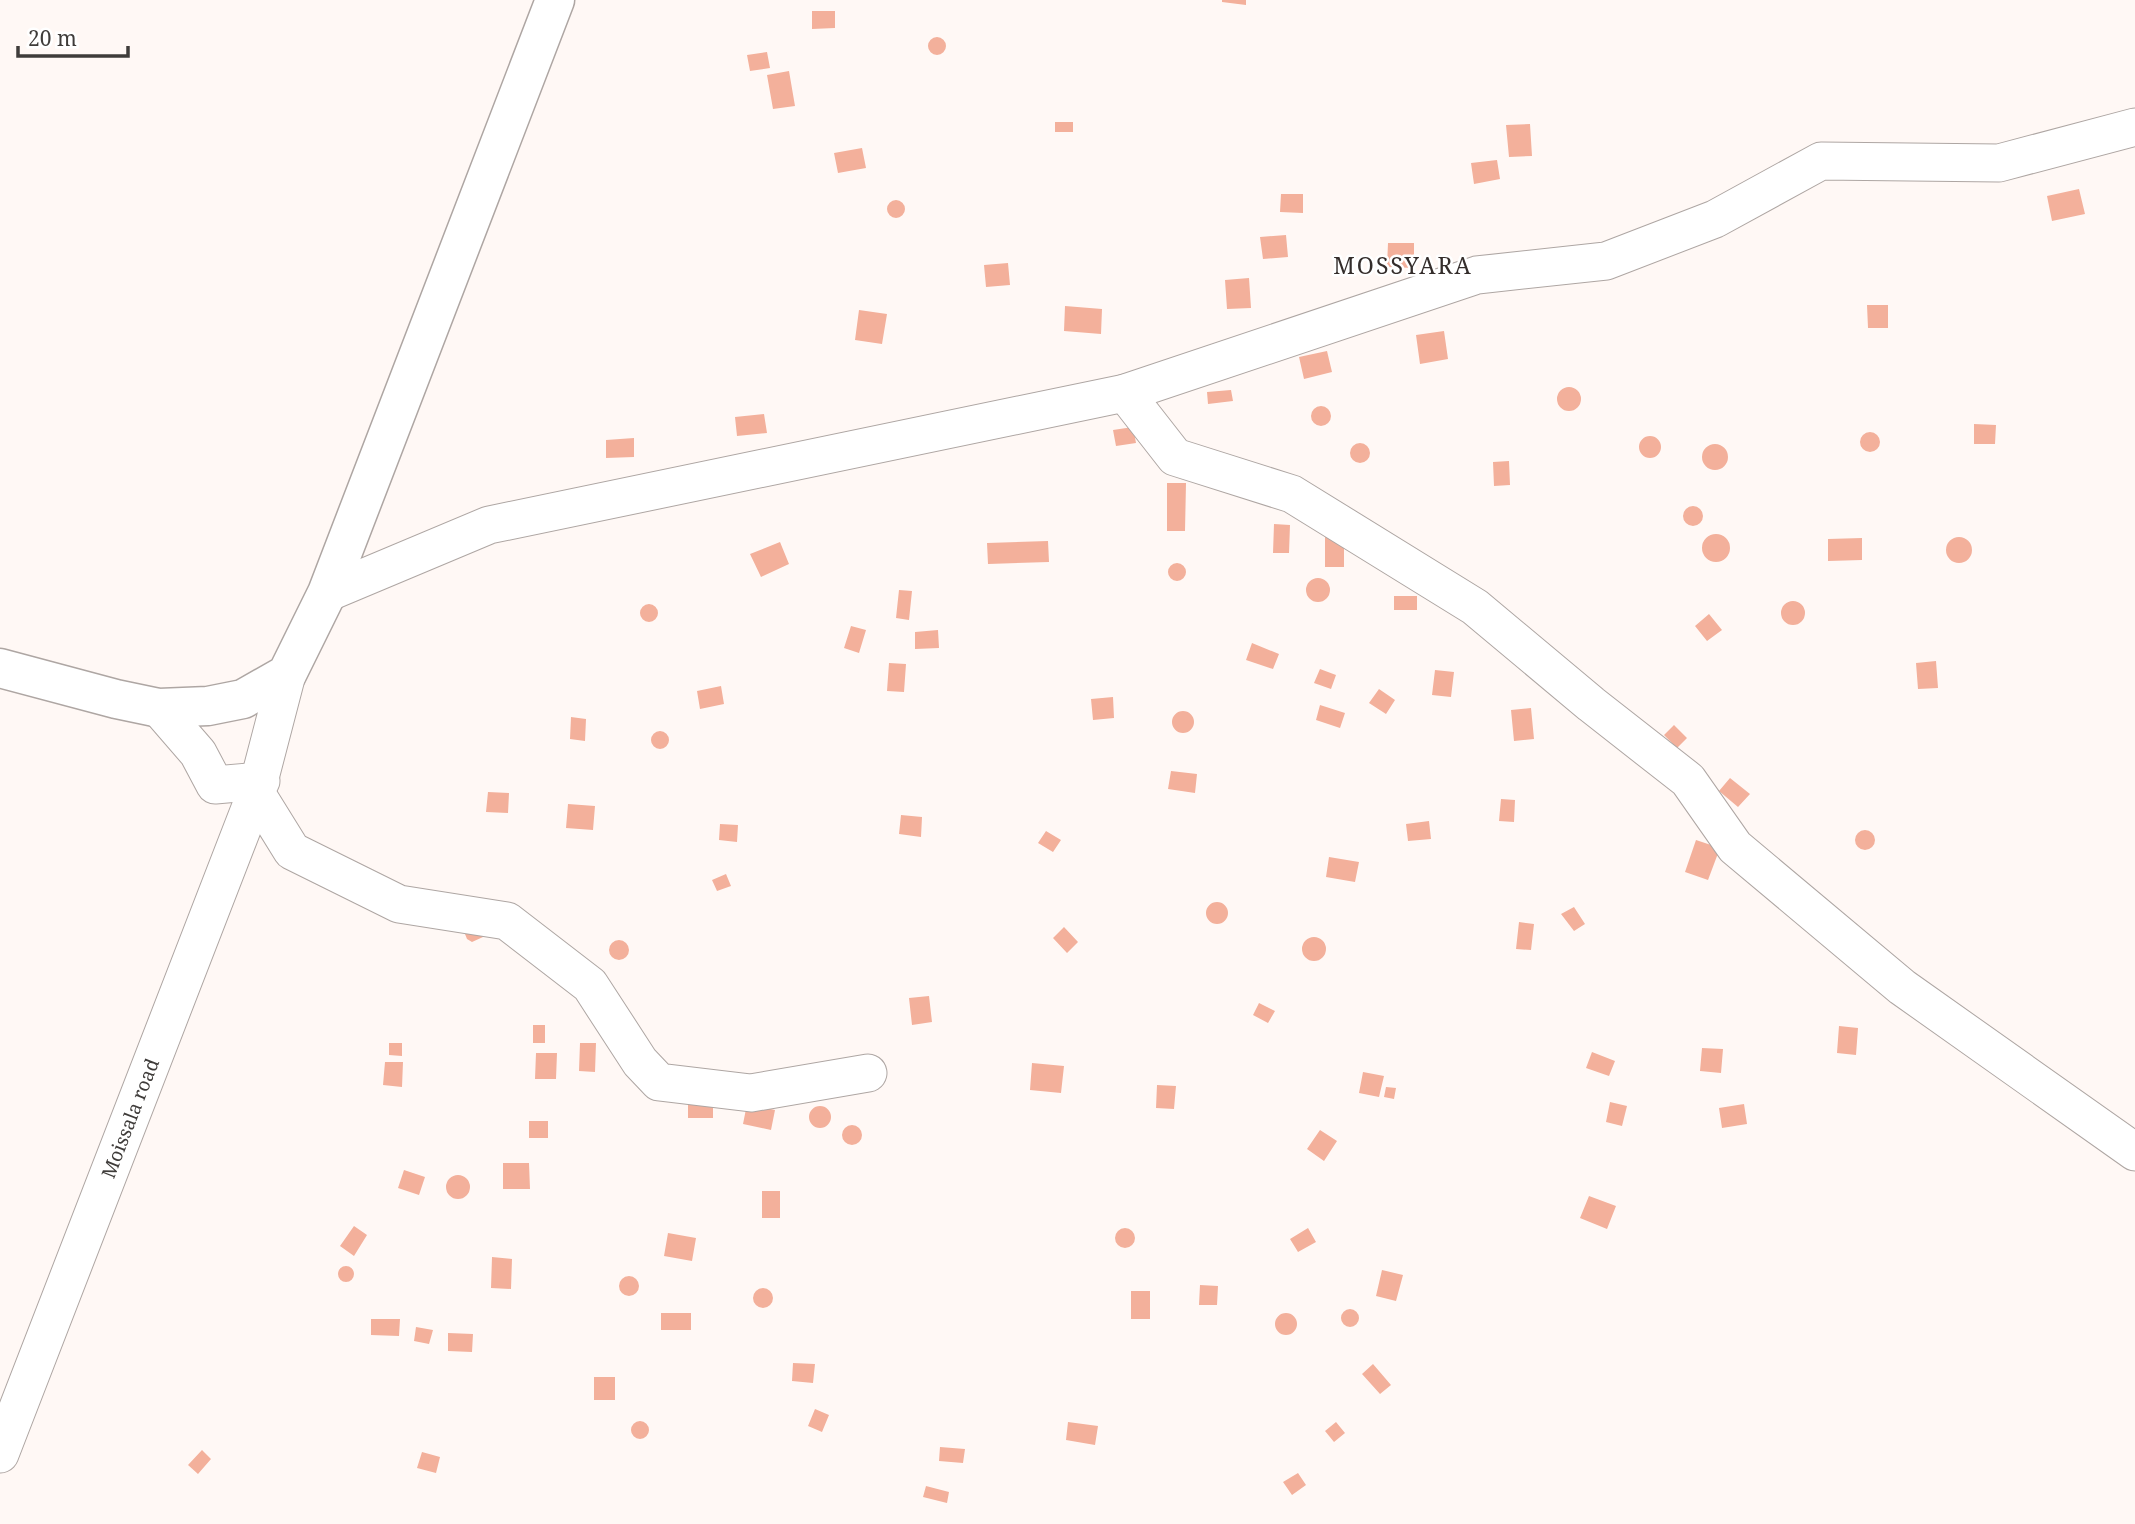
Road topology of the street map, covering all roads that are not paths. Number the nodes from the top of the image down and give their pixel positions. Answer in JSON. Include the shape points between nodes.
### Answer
{"nodes":[{"id":1,"x":555,"y":0,"type":"edge"},
{"id":2,"x":2135,"y":127,"type":"edge"},
{"id":3,"x":1125,"y":393,"type":"junction"},
{"id":4,"x":327,"y":593,"type":"junction"},
{"id":5,"x":0,"y":668,"type":"edge"},
{"id":6,"x":286,"y":674,"type":"junction"},
{"id":7,"x":159,"y":708,"type":"junction"},
{"id":8,"x":258,"y":787,"type":"junction"},
{"id":9,"x":868,"y":1073,"type":"dead end"},
{"id":10,"x":2135,"y":1152,"type":"edge"},
{"id":11,"x":0,"y":1454,"type":"edge"}],
"edges":[{"from":1,"to":4,"type":"main road"},
{"from":2,"to":3,"type":"street","via":[[1999,163],[1821,161],[1715,219],[1606,261],[1477,275]]},
{"from":3,"to":4,"type":"street","via":[[489,525]]},
{"from":3,"to":10,"type":"street","via":[[1175,457],[1292,494],[1475,607],[1688,780],[1735,847],[1902,987]]},
{"from":4,"to":6,"type":"main road"},
{"from":5,"to":7,"type":"main road"},
{"from":6,"to":7,"type":"main road","via":[[243,699]]},
{"from":6,"to":8,"type":"street","name":"Moissala road"},
{"from":7,"to":8,"type":"street","via":[[198,753],[215,785]]},
{"from":8,"to":9,"type":"street","via":[[292,851],[399,904],[507,920],[590,985],[640,1062],[659,1082],[751,1093]]},
{"from":8,"to":11,"type":"street","name":"Moissala road"}]}
